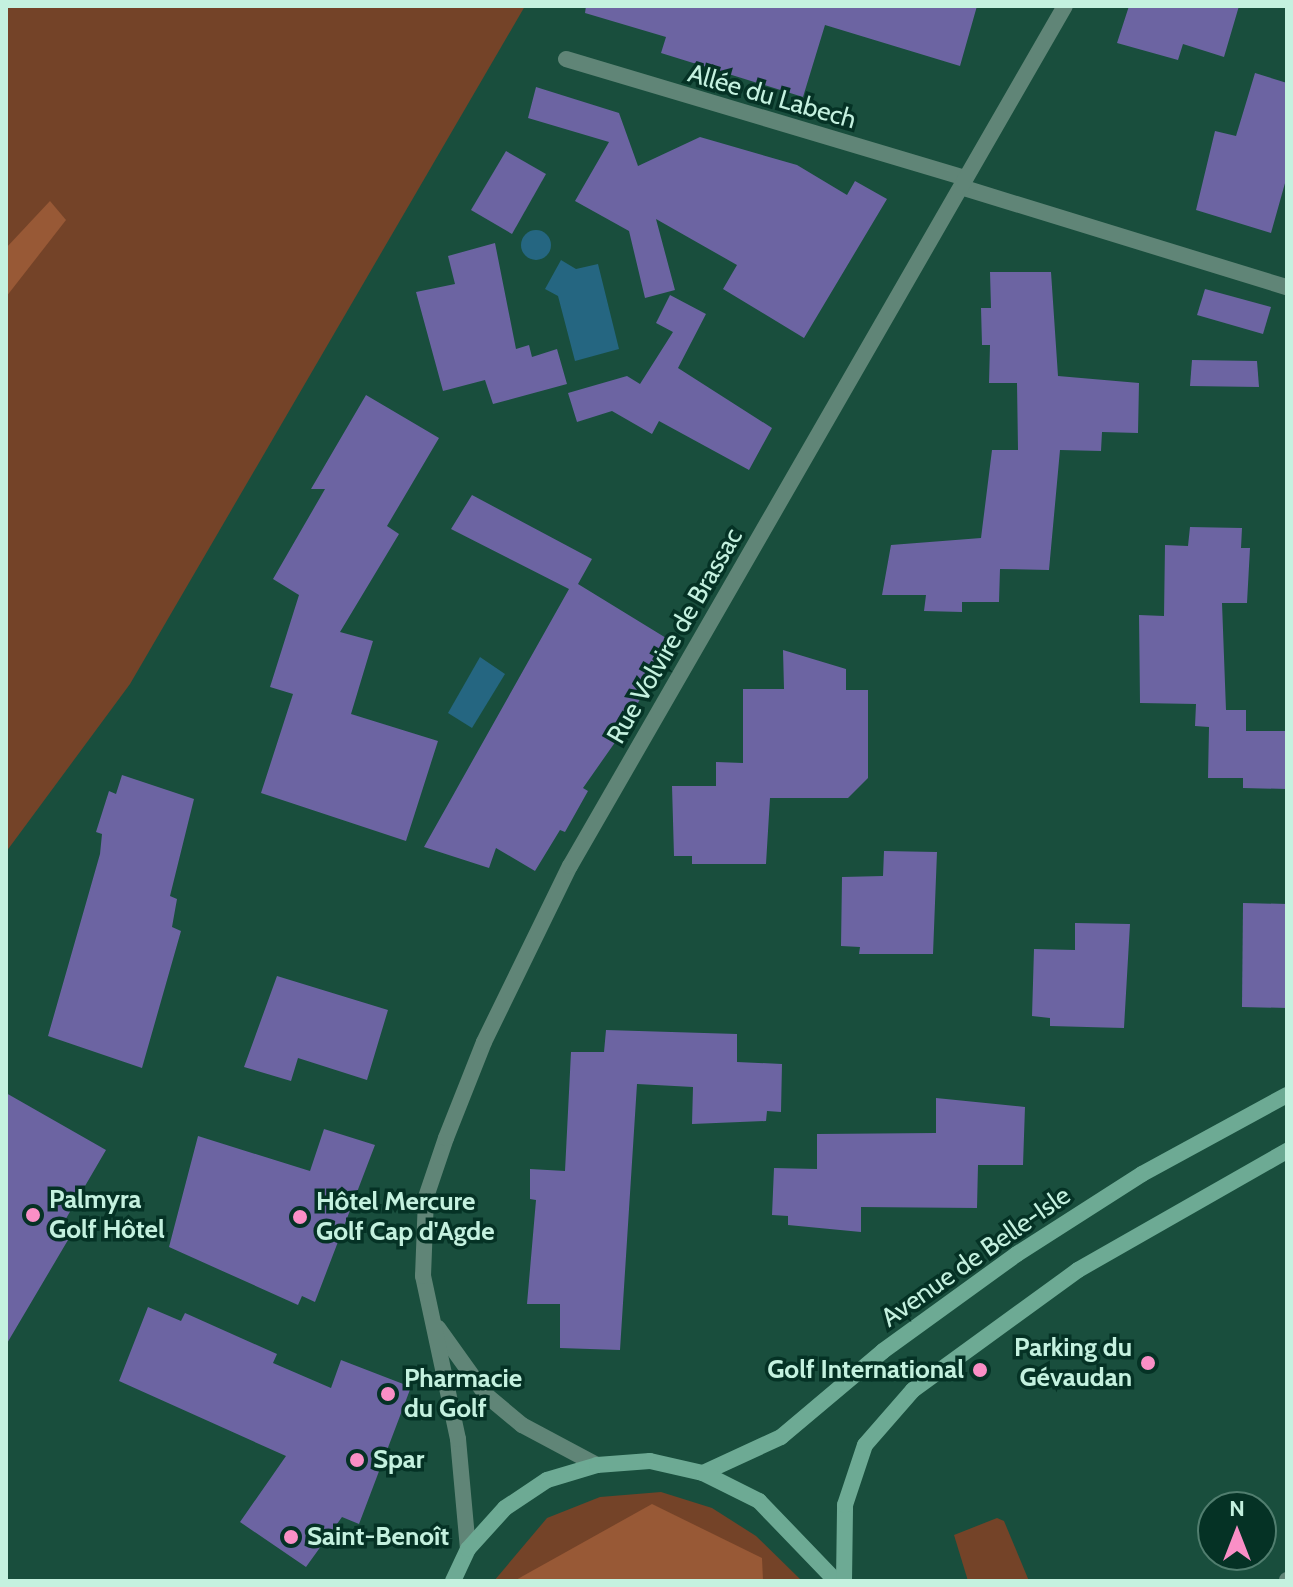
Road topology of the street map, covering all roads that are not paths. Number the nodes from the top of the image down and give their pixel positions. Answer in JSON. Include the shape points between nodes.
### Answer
{"nodes":[{"id":1,"x":1065,"y":6,"type":"edge"},
{"id":2,"x":566,"y":59,"type":"dead end"},
{"id":3,"x":964,"y":182,"type":"junction"},
{"id":4,"x":1287,"y":287,"type":"edge"},
{"id":5,"x":1287,"y":1095,"type":"edge"},
{"id":6,"x":1287,"y":1151,"type":"edge"},
{"id":7,"x":434,"y":1323,"type":"junction"},
{"id":8,"x":597,"y":1465,"type":"junction"},
{"id":9,"x":703,"y":1473,"type":"junction"},
{"id":10,"x":468,"y":1549,"type":"junction"},
{"id":11,"x":453,"y":1581,"type":"edge"},
{"id":12,"x":836,"y":1581,"type":"edge"},
{"id":13,"x":844,"y":1581,"type":"edge"}],
"edges":[{"from":1,"to":3,"type":"street","name":"Rue Volvire de Brassac"},
{"from":2,"to":3,"type":"street","name":"Allée du Labech"},
{"from":3,"to":4,"type":"street","name":"Allée du Labech"},
{"from":3,"to":7,"type":"street","name":"Rue Volvire de Brassac","via":[[524,956],[426,1197],[423,1276]]},
{"from":5,"to":9,"type":"street","name":"Avenue de Belle-Isle","via":[[1142,1174],[1017,1254],[883,1351],[781,1437]]},
{"from":6,"to":13,"type":"street","via":[[1078,1270],[913,1390],[865,1445],[845,1505]]},
{"from":7,"to":8,"type":"street","name":"Rue Volvire de Brassac","via":[[486,1395],[522,1425]]},
{"from":7,"to":10,"type":"street","name":"Rue Volvire de Brassac","via":[[458,1439]]},
{"from":8,"to":9,"type":"street","via":[[650,1461]]},
{"from":8,"to":10,"type":"street","via":[[547,1480],[505,1508]]},
{"from":9,"to":12,"type":"street","via":[[759,1501]]},
{"from":10,"to":11,"type":"street"}]}
